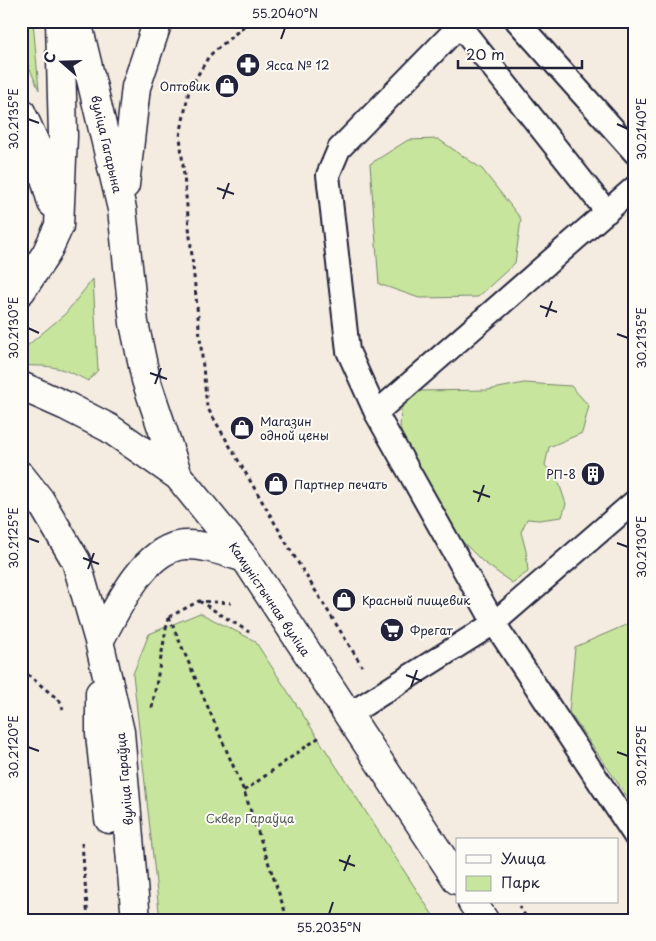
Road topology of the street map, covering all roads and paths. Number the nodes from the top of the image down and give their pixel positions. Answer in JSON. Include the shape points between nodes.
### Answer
{"nodes":[{"id":1,"x":60,"y":21,"type":"edge"},
{"id":2,"x":77,"y":21,"type":"edge"},
{"id":3,"x":158,"y":21,"type":"edge"},
{"id":4,"x":250,"y":21,"type":"edge"},
{"id":5,"x":517,"y":21,"type":"edge"},
{"id":6,"x":460,"y":23,"type":"edge"},
{"id":7,"x":21,"y":112,"type":"edge"},
{"id":8,"x":635,"y":153,"type":"edge"},
{"id":9,"x":635,"y":187,"type":"edge"},
{"id":10,"x":122,"y":209,"type":"junction"},
{"id":11,"x":607,"y":212,"type":"junction"},
{"id":12,"x":59,"y":226,"type":"junction"},
{"id":13,"x":21,"y":291,"type":"edge"},
{"id":14,"x":21,"y":386,"type":"edge"},
{"id":15,"x":376,"y":413,"type":"junction"},
{"id":16,"x":21,"y":476,"type":"edge"},
{"id":17,"x":178,"y":476,"type":"junction"},
{"id":18,"x":635,"y":501,"type":"edge"},
{"id":19,"x":245,"y":558,"type":"junction"},
{"id":20,"x":233,"y":603,"type":"dead end"},
{"id":21,"x":168,"y":617,"type":"junction"},
{"id":22,"x":494,"y":623,"type":"junction"},
{"id":23,"x":99,"y":641,"type":"junction"},
{"id":24,"x":21,"y":669,"type":"edge"},
{"id":25,"x":380,"y":694,"type":"junction"},
{"id":26,"x":152,"y":709,"type":"dead end"},
{"id":27,"x":63,"y":710,"type":"dead end"},
{"id":28,"x":348,"y":715,"type":"junction"},
{"id":29,"x":325,"y":733,"type":"dead end"},
{"id":30,"x":244,"y":791,"type":"junction"},
{"id":31,"x":635,"y":836,"type":"edge"},
{"id":32,"x":456,"y":878,"type":"edge"},
{"id":33,"x":473,"y":904,"type":"edge"},
{"id":34,"x":517,"y":904,"type":"edge"},
{"id":35,"x":120,"y":920,"type":"edge"},
{"id":36,"x":136,"y":920,"type":"edge"},
{"id":37,"x":288,"y":920,"type":"edge"},
{"id":38,"x":484,"y":920,"type":"edge"},
{"id":39,"x":528,"y":920,"type":"edge"}],
"edges":[{"from":1,"to":12,"type":"main road","via":[[63,136]]},
{"from":2,"to":10,"type":"main road","name":"вуліца Гагарына"},
{"from":3,"to":10,"type":"main road","via":[[136,87]]},
{"from":4,"to":25,"type":"path","via":[[209,56],[189,90],[180,136],[207,407]]},
{"from":5,"to":8,"type":"lane"},
{"from":6,"to":11,"type":"lane"},
{"from":6,"to":15,"type":"lane","via":[[339,149],[328,175],[348,351]]},
{"from":7,"to":12,"type":"main road","via":[[35,143]]},
{"from":9,"to":11,"type":"lane"},
{"from":10,"to":17,"type":"main road","name":"Камуністычная вуліца","via":[[134,323],[146,380]]},
{"from":11,"to":15,"type":"lane"},
{"from":12,"to":13,"type":"main road","via":[[46,254]]},
{"from":14,"to":17,"type":"main road","via":[[109,428]]},
{"from":15,"to":22,"type":"lane"},
{"from":16,"to":23,"type":"main road","name":"вуліца Гараўца","via":[[40,500],[76,561]]},
{"from":17,"to":19,"type":"main road","name":"Камуністычная вуліца"},
{"from":18,"to":22,"type":"lane"},
{"from":19,"to":23,"type":"main road","via":[[207,547],[178,546],[156,557],[134,580]]},
{"from":19,"to":28,"type":"main road","name":"Камуністычная вуліца"},
{"from":20,"to":21,"type":"path","via":[[199,601]]},
{"from":21,"to":26,"type":"path"},
{"from":21,"to":30,"type":"path"},
{"from":22,"to":25,"type":"lane"},
{"from":22,"to":31,"type":"lane"},
{"from":23,"to":35,"type":"main road","name":"вуліца Гараўца","via":[[100,734]]},
{"from":23,"to":36,"type":"main road","name":"вуліца Гараўца","via":[[120,732]]},
{"from":24,"to":27,"type":"path","via":[[60,701]]},
{"from":25,"to":28,"type":"lane"},
{"from":28,"to":32,"type":"main road","name":"Камуністычная вуліца"},
{"from":29,"to":30,"type":"path"},
{"from":30,"to":37,"type":"path"},
{"from":33,"to":38,"type":"main road"},
{"from":34,"to":39,"type":"path"}]}
